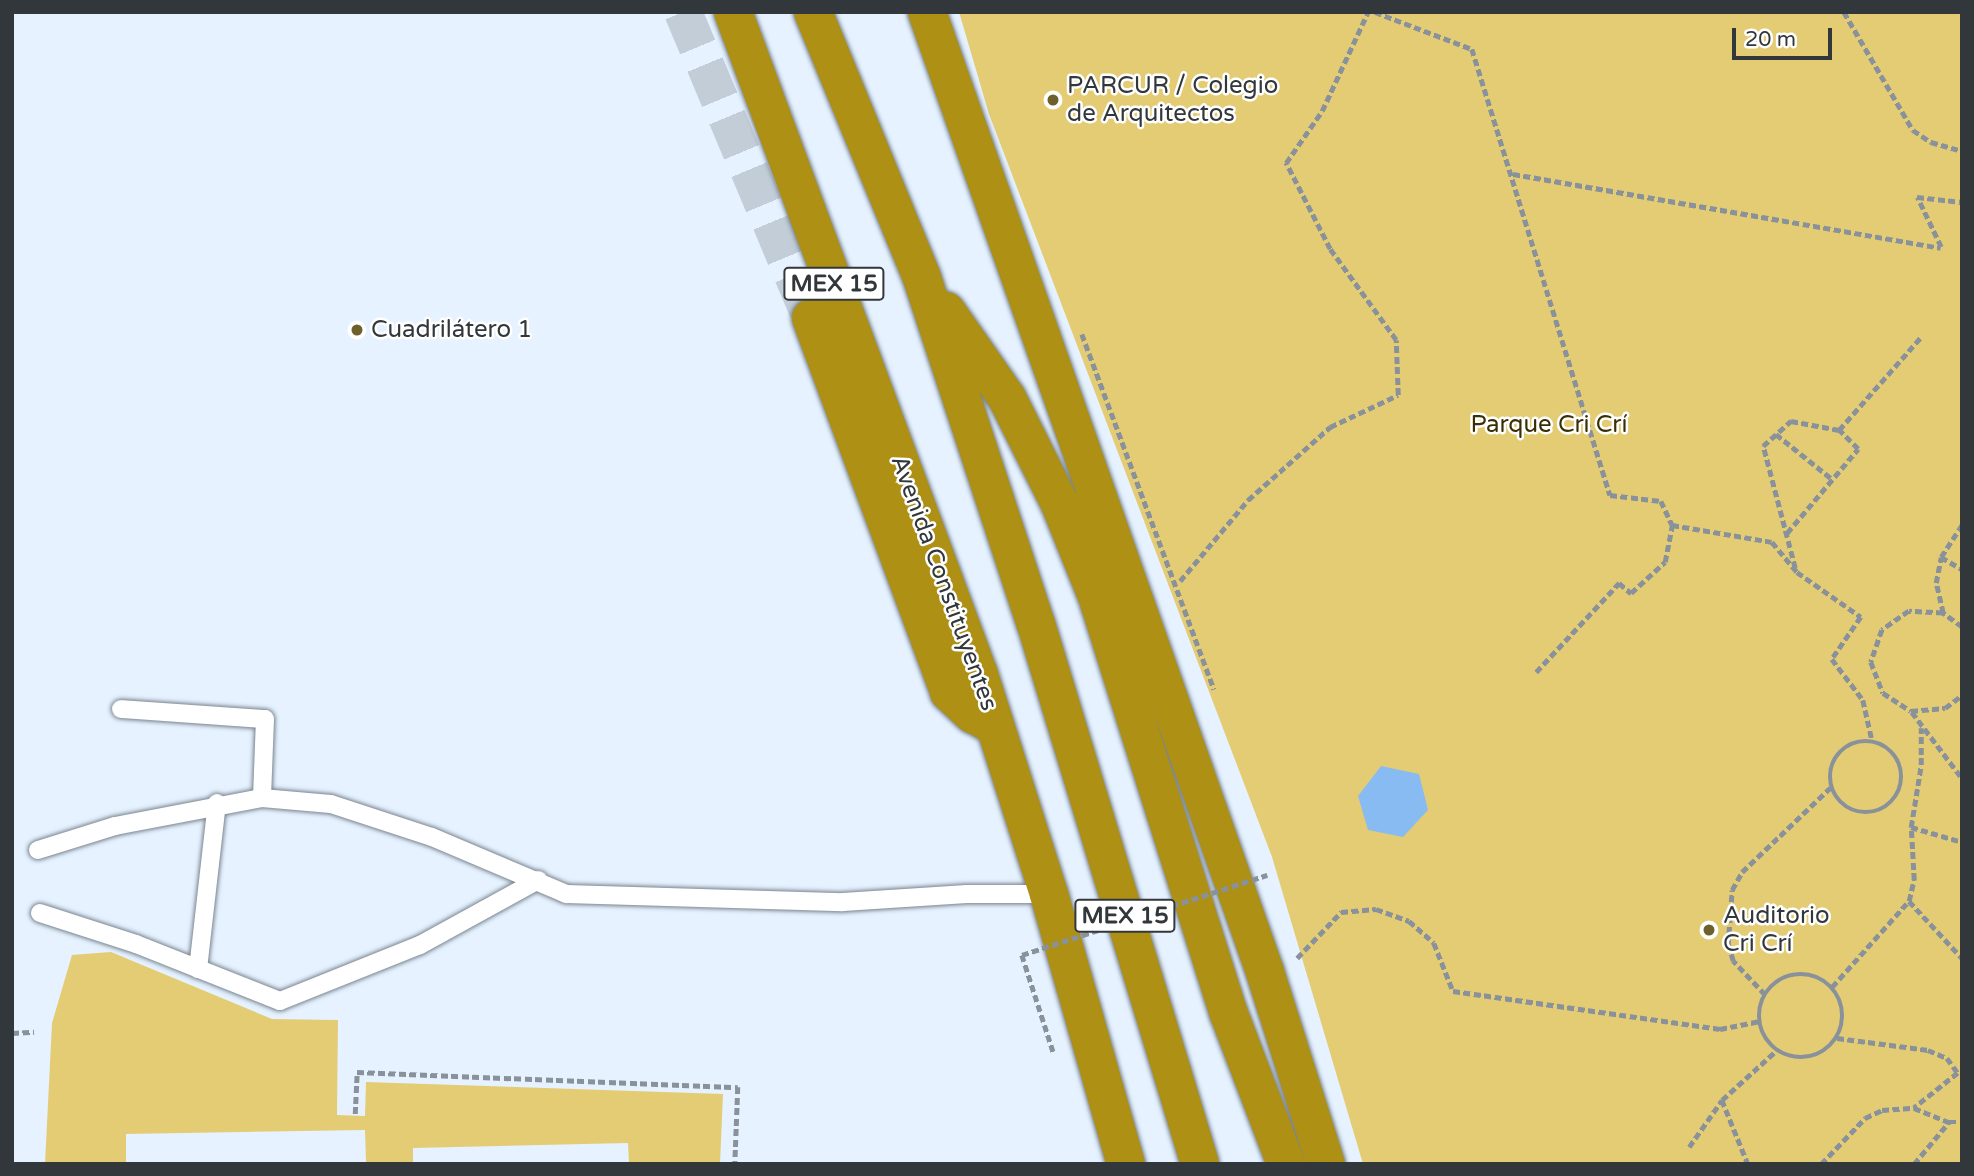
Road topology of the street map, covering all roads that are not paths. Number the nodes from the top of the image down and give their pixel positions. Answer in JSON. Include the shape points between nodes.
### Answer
{"nodes":[{"id":1,"x":733,"y":12,"type":"edge"},
{"id":2,"x":813,"y":12,"type":"edge"},
{"id":3,"x":927,"y":12,"type":"edge"},
{"id":4,"x":922,"y":278,"type":"junction"},
{"id":5,"x":811,"y":318,"type":"tunnel mouth"},
{"id":6,"x":121,"y":709,"type":"dead end"},
{"id":7,"x":995,"y":726,"type":"junction"},
{"id":8,"x":262,"y":798,"type":"junction"},
{"id":9,"x":217,"y":803,"type":"junction"},
{"id":10,"x":38,"y":850,"type":"dead end"},
{"id":11,"x":538,"y":880,"type":"junction"},
{"id":12,"x":1049,"y":894,"type":"junction"},
{"id":13,"x":40,"y":914,"type":"dead end"},
{"id":14,"x":198,"y":969,"type":"junction"},
{"id":15,"x":1126,"y":1164,"type":"edge"},
{"id":16,"x":1200,"y":1164,"type":"edge"},
{"id":17,"x":1286,"y":1164,"type":"edge"},
{"id":18,"x":1326,"y":1164,"type":"edge"}],
"edges":[{"from":1,"to":7,"type":"highway","name":"Avenida Constituyentes","number":"MEX 15"},
{"from":2,"to":4,"type":"highway","number":"MEX 15"},
{"from":3,"to":18,"type":"highway","via":[[1265,972]]},
{"from":4,"to":16,"type":"highway","number":"MEX 15","via":[[1037,624]]},
{"from":4,"to":17,"type":"highway","via":[[1007,398],[1060,504],[1097,596],[1229,1014]]},
{"from":5,"to":7,"type":"highway","via":[[949,692]]},
{"from":6,"to":8,"type":"lane","via":[[265,719]]},
{"from":7,"to":12,"type":"highway","name":"Avenida Constituyentes","number":"MEX 15"},
{"from":8,"to":9,"type":"lane"},
{"from":8,"to":11,"type":"lane","via":[[331,804],[432,837]]},
{"from":9,"to":10,"type":"lane"},
{"from":9,"to":14,"type":"lane"},
{"from":11,"to":12,"type":"lane","via":[[566,894],[711,901]]},
{"from":11,"to":14,"type":"lane","via":[[420,945],[280,1001]]},
{"from":12,"to":15,"type":"highway","name":"Avenida Constituyentes","number":"MEX 15"},
{"from":13,"to":14,"type":"lane"}]}
